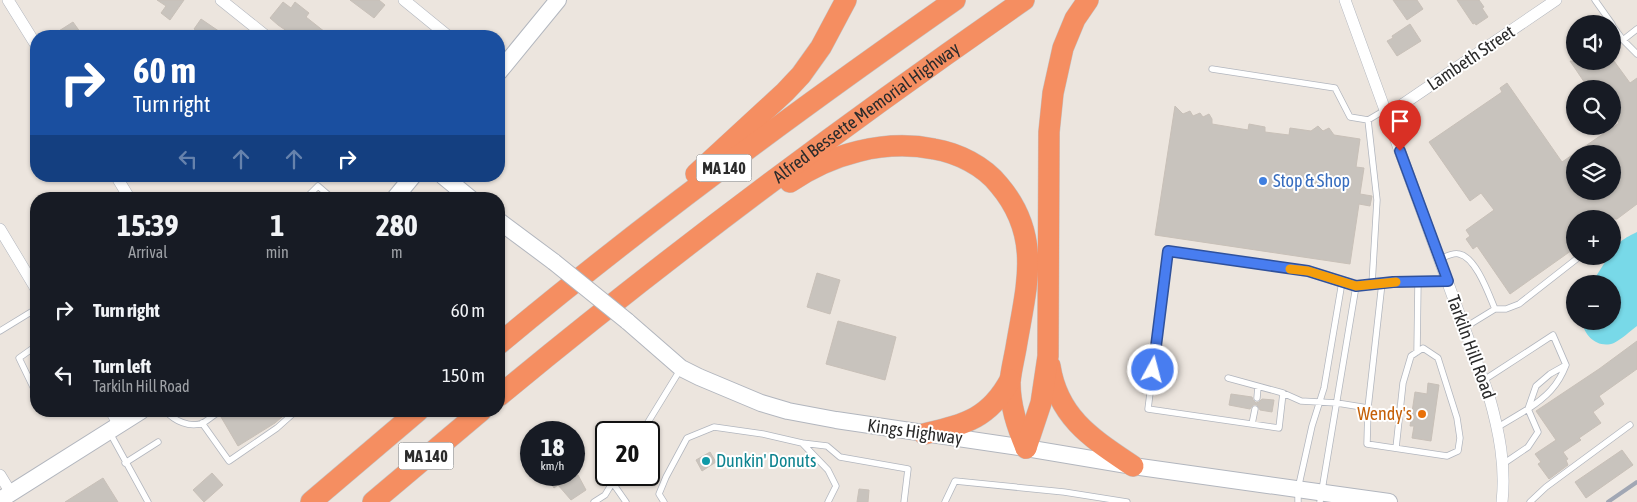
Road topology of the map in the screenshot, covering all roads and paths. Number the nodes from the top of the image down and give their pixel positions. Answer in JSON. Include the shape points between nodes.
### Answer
{"nodes":[{"id":1,"x":8,"y":0,"type":"edge"},
{"id":2,"x":221,"y":0,"type":"edge"},
{"id":3,"x":404,"y":0,"type":"edge"},
{"id":4,"x":558,"y":0,"type":"edge"},
{"id":5,"x":846,"y":0,"type":"edge"},
{"id":6,"x":954,"y":0,"type":"edge"},
{"id":7,"x":1024,"y":0,"type":"edge"},
{"id":8,"x":1088,"y":0,"type":"edge"},
{"id":9,"x":1345,"y":0,"type":"edge"},
{"id":10,"x":1556,"y":0,"type":"edge"},
{"id":11,"x":1595,"y":0,"type":"edge"},
{"id":12,"x":1606,"y":15,"type":"edge"},
{"id":13,"x":1637,"y":29,"type":"edge"},
{"id":14,"x":258,"y":30,"type":"edge"},
{"id":15,"x":441,"y":30,"type":"edge"},
{"id":16,"x":30,"y":36,"type":"edge"},
{"id":17,"x":1621,"y":37,"type":"edge"},
{"id":18,"x":1623,"y":40,"type":"junction"},
{"id":19,"x":1637,"y":54,"type":"edge"},
{"id":20,"x":505,"y":65,"type":"edge"},
{"id":21,"x":1212,"y":69,"type":"dead end"},
{"id":22,"x":1386,"y":112,"type":"junction"},
{"id":23,"x":1368,"y":120,"type":"junction"},
{"id":24,"x":408,"y":182,"type":"edge"},
{"id":25,"x":450,"y":182,"type":"edge"},
{"id":26,"x":312,"y":192,"type":"edge"},
{"id":27,"x":325,"y":192,"type":"edge"},
{"id":28,"x":400,"y":192,"type":"edge"},
{"id":29,"x":462,"y":192,"type":"edge"},
{"id":30,"x":505,"y":225,"type":"edge"},
{"id":31,"x":0,"y":229,"type":"edge"},
{"id":32,"x":620,"y":247,"type":"junction"},
{"id":33,"x":674,"y":257,"type":"junction"},
{"id":34,"x":1440,"y":259,"type":"junction"},
{"id":35,"x":1569,"y":265,"type":"edge"},
{"id":36,"x":30,"y":279,"type":"edge"},
{"id":37,"x":1448,"y":281,"type":"junction"},
{"id":38,"x":1342,"y":282,"type":"junction"},
{"id":39,"x":1418,"y":282,"type":"junction"},
{"id":40,"x":1382,"y":283,"type":"junction"},
{"id":41,"x":1372,"y":284,"type":"junction"},
{"id":42,"x":1356,"y":286,"type":"junction"},
{"id":43,"x":1495,"y":309,"type":"junction"},
{"id":44,"x":30,"y":313,"type":"edge"},
{"id":45,"x":1464,"y":328,"type":"junction"},
{"id":46,"x":0,"y":331,"type":"edge"},
{"id":47,"x":505,"y":339,"type":"edge"},
{"id":48,"x":30,"y":350,"type":"edge"},
{"id":49,"x":1418,"y":352,"type":"junction"},
{"id":50,"x":1048,"y":356,"type":"junction"},
{"id":51,"x":1566,"y":365,"type":"junction"},
{"id":52,"x":681,"y":368,"type":"junction"},
{"id":53,"x":1228,"y":378,"type":"dead end"},
{"id":54,"x":1010,"y":380,"type":"junction"},
{"id":55,"x":1484,"y":380,"type":"junction"},
{"id":56,"x":30,"y":381,"type":"edge"},
{"id":57,"x":1258,"y":387,"type":"junction"},
{"id":58,"x":505,"y":391,"type":"edge"},
{"id":59,"x":1283,"y":393,"type":"junction"},
{"id":60,"x":1257,"y":398,"type":"dead end"},
{"id":61,"x":1320,"y":402,"type":"junction"},
{"id":62,"x":1337,"y":403,"type":"junction"},
{"id":63,"x":1368,"y":408,"type":"junction"},
{"id":64,"x":1255,"y":409,"type":"dead end"},
{"id":65,"x":1528,"y":409,"type":"junction"},
{"id":66,"x":125,"y":417,"type":"edge"},
{"id":67,"x":172,"y":417,"type":"edge"},
{"id":68,"x":211,"y":417,"type":"edge"},
{"id":69,"x":289,"y":417,"type":"edge"},
{"id":70,"x":411,"y":417,"type":"edge"},
{"id":71,"x":474,"y":417,"type":"edge"},
{"id":72,"x":649,"y":421,"type":"edge"},
{"id":73,"x":113,"y":422,"type":"edge"},
{"id":74,"x":202,"y":423,"type":"junction"},
{"id":75,"x":1252,"y":424,"type":"junction"},
{"id":76,"x":1630,"y":425,"type":"dead end"},
{"id":77,"x":1498,"y":427,"type":"junction"},
{"id":78,"x":924,"y":434,"type":"junction"},
{"id":79,"x":158,"y":442,"type":"dead end"},
{"id":80,"x":802,"y":443,"type":"junction"},
{"id":81,"x":1026,"y":448,"type":"junction"},
{"id":82,"x":1396,"y":448,"type":"junction"},
{"id":83,"x":126,"y":463,"type":"junction"},
{"id":84,"x":1503,"y":464,"type":"junction"},
{"id":85,"x":1133,"y":466,"type":"junction"},
{"id":86,"x":0,"y":475,"type":"edge"},
{"id":87,"x":610,"y":486,"type":"edge"},
{"id":88,"x":615,"y":486,"type":"edge"},
{"id":89,"x":5,"y":496,"type":"edge"},
{"id":90,"x":1298,"y":496,"type":"edge"},
{"id":91,"x":1321,"y":497,"type":"edge"},
{"id":92,"x":148,"y":502,"type":"edge"},
{"id":93,"x":311,"y":502,"type":"edge"},
{"id":94,"x":373,"y":502,"type":"edge"},
{"id":95,"x":594,"y":502,"type":"edge"},
{"id":96,"x":626,"y":502,"type":"edge"},
{"id":97,"x":664,"y":502,"type":"edge"},
{"id":98,"x":828,"y":502,"type":"edge"},
{"id":99,"x":904,"y":502,"type":"edge"},
{"id":100,"x":945,"y":502,"type":"edge"},
{"id":101,"x":1127,"y":502,"type":"edge"},
{"id":102,"x":1389,"y":502,"type":"edge"},
{"id":103,"x":1502,"y":502,"type":"edge"},
{"id":104,"x":1530,"y":502,"type":"edge"}],
"edges":[{"from":1,"to":16,"type":"street"},
{"from":2,"to":14,"type":"street"},
{"from":3,"to":15,"type":"street"},
{"from":4,"to":20,"type":"main road"},
{"from":5,"to":32,"type":"highway","via":[[821,47],[796,81]]},
{"from":6,"to":32,"type":"highway","number":"MA 140","via":[[798,112]]},
{"from":7,"to":33,"type":"highway","name":"Alfred Bessette Memorial Highway","number":"MA 140","via":[[830,137]]},
{"from":8,"to":50,"type":"highway","via":[[1075,19],[1063,48],[1051,108]]},
{"from":9,"to":22,"type":"street","name":"Tarkiln Hill Road"},
{"from":10,"to":22,"type":"street","name":"Lambeth Street"},
{"from":11,"to":12,"type":"lane"},
{"from":13,"to":18,"type":"lane"},
{"from":17,"to":18,"type":"lane"},
{"from":18,"to":19,"type":"lane"},
{"from":21,"to":23,"type":"lane","via":[[1335,88],[1350,117]]},
{"from":22,"to":23,"type":"lane"},
{"from":22,"to":34,"type":"street","name":"Tarkiln Hill Road"},
{"from":23,"to":41,"type":"lane","via":[[1376,209]]},
{"from":24,"to":28,"type":"main road"},
{"from":25,"to":29,"type":"main road"},
{"from":26,"to":27,"type":"lane","via":[[318,186]]},
{"from":30,"to":52,"type":"main road","name":"Kings Highway","bridge":true,"via":[[627,321]]},
{"from":31,"to":36,"type":"street"},
{"from":32,"to":47,"type":"highway","number":"MA 140"},
{"from":33,"to":54,"type":"highway","via":[[821,164],[864,150],[905,146],[948,152],[980,168],[996,181],[1018,212],[1025,230],[1028,248],[1026,284]]},
{"from":33,"to":58,"type":"highway","name":"Alfred Bessette Memorial Highway","number":"MA 140"},
{"from":34,"to":37,"type":"street","name":"Tarkiln Hill Road"},
{"from":34,"to":43,"type":"lane","via":[[1456,253],[1475,266]]},
{"from":35,"to":43,"type":"lane","via":[[1519,304]]},
{"from":37,"to":39,"type":"lane"},
{"from":37,"to":45,"type":"street","name":"Tarkiln Hill Road"},
{"from":38,"to":42,"type":"lane"},
{"from":38,"to":61,"type":"lane"},
{"from":38,"to":75,"type":"lane","via":[[1308,271],[1168,251],[1148,409]]},
{"from":39,"to":40,"type":"lane"},
{"from":39,"to":49,"type":"lane"},
{"from":40,"to":41,"type":"lane"},
{"from":40,"to":63,"type":"lane"},
{"from":41,"to":42,"type":"lane"},
{"from":42,"to":62,"type":"lane"},
{"from":43,"to":45,"type":"lane"},
{"from":44,"to":46,"type":"lane"},
{"from":45,"to":55,"type":"street","name":"Tarkiln Hill Road"},
{"from":48,"to":56,"type":"lane","via":[[19,358]]},
{"from":49,"to":82,"type":"lane","via":[[1411,356],[1403,383]]},
{"from":49,"to":82,"type":"lane","via":[[1423,348],[1438,358],[1457,418],[1458,451],[1447,456]]},
{"from":50,"to":81,"type":"highway","via":[[1041,403]]},
{"from":50,"to":85,"type":"highway","via":[[1059,395],[1077,425]]},
{"from":51,"to":55,"type":"lane","via":[[1552,335]]},
{"from":51,"to":65,"type":"lane","via":[[1552,390]]},
{"from":51,"to":65,"type":"lane","via":[[1536,386]]},
{"from":52,"to":72,"type":"lane"},
{"from":52,"to":78,"type":"main road","name":"Kings Highway","via":[[774,407]]},
{"from":53,"to":57,"type":"lane"},
{"from":54,"to":78,"type":"highway","via":[[1004,392],[984,413],[961,425]]},
{"from":54,"to":81,"type":"highway","via":[[1012,408]]},
{"from":55,"to":77,"type":"street","name":"Tarkiln Hill Road"},
{"from":57,"to":59,"type":"lane"},
{"from":57,"to":60,"type":"lane"},
{"from":59,"to":61,"type":"lane","via":[[1301,401]]},
{"from":59,"to":75,"type":"lane","via":[[1279,428]]},
{"from":61,"to":62,"type":"lane"},
{"from":61,"to":90,"type":"lane"},
{"from":62,"to":63,"type":"lane"},
{"from":62,"to":91,"type":"lane"},
{"from":63,"to":82,"type":"lane","via":[[1367,444]]},
{"from":64,"to":75,"type":"lane"},
{"from":65,"to":77,"type":"lane"},
{"from":65,"to":84,"type":"lane","via":[[1538,432],[1528,447]]},
{"from":66,"to":73,"type":"main road"},
{"from":67,"to":74,"type":"lane","via":[[185,424]]},
{"from":68,"to":74,"type":"lane"},
{"from":69,"to":74,"type":"lane","via":[[229,461]]},
{"from":70,"to":93,"type":"highway","number":"MA 140"},
{"from":71,"to":94,"type":"highway","number":"MA 140"},
{"from":73,"to":83,"type":"lane"},
{"from":73,"to":89,"type":"main road"},
{"from":76,"to":104,"type":"lane"},
{"from":77,"to":84,"type":"street","name":"Tarkiln Hill Road"},
{"from":78,"to":81,"type":"main road","name":"Kings Highway"},
{"from":79,"to":83,"type":"lane"},
{"from":80,"to":97,"type":"lane","via":[[714,426],[687,438],[659,494]]},
{"from":80,"to":98,"type":"lane","via":[[828,470],[836,486]]},
{"from":80,"to":99,"type":"lane","via":[[827,446],[840,457],[908,469]]},
{"from":81,"to":85,"type":"main road","name":"Kings Highway"},
{"from":83,"to":92,"type":"lane"},
{"from":84,"to":103,"type":"street","name":"Tarkiln Hill Road"},
{"from":85,"to":90,"type":"main road","name":"Kings Highway"},
{"from":86,"to":89,"type":"street"},
{"from":87,"to":95,"type":"lane","via":[[605,495]]},
{"from":88,"to":96,"type":"lane"},
{"from":90,"to":91,"type":"main road","name":"Kings Highway"},
{"from":91,"to":102,"type":"main road","name":"Kings Highway"},
{"from":100,"to":101,"type":"lane","via":[[955,481]]}]}
